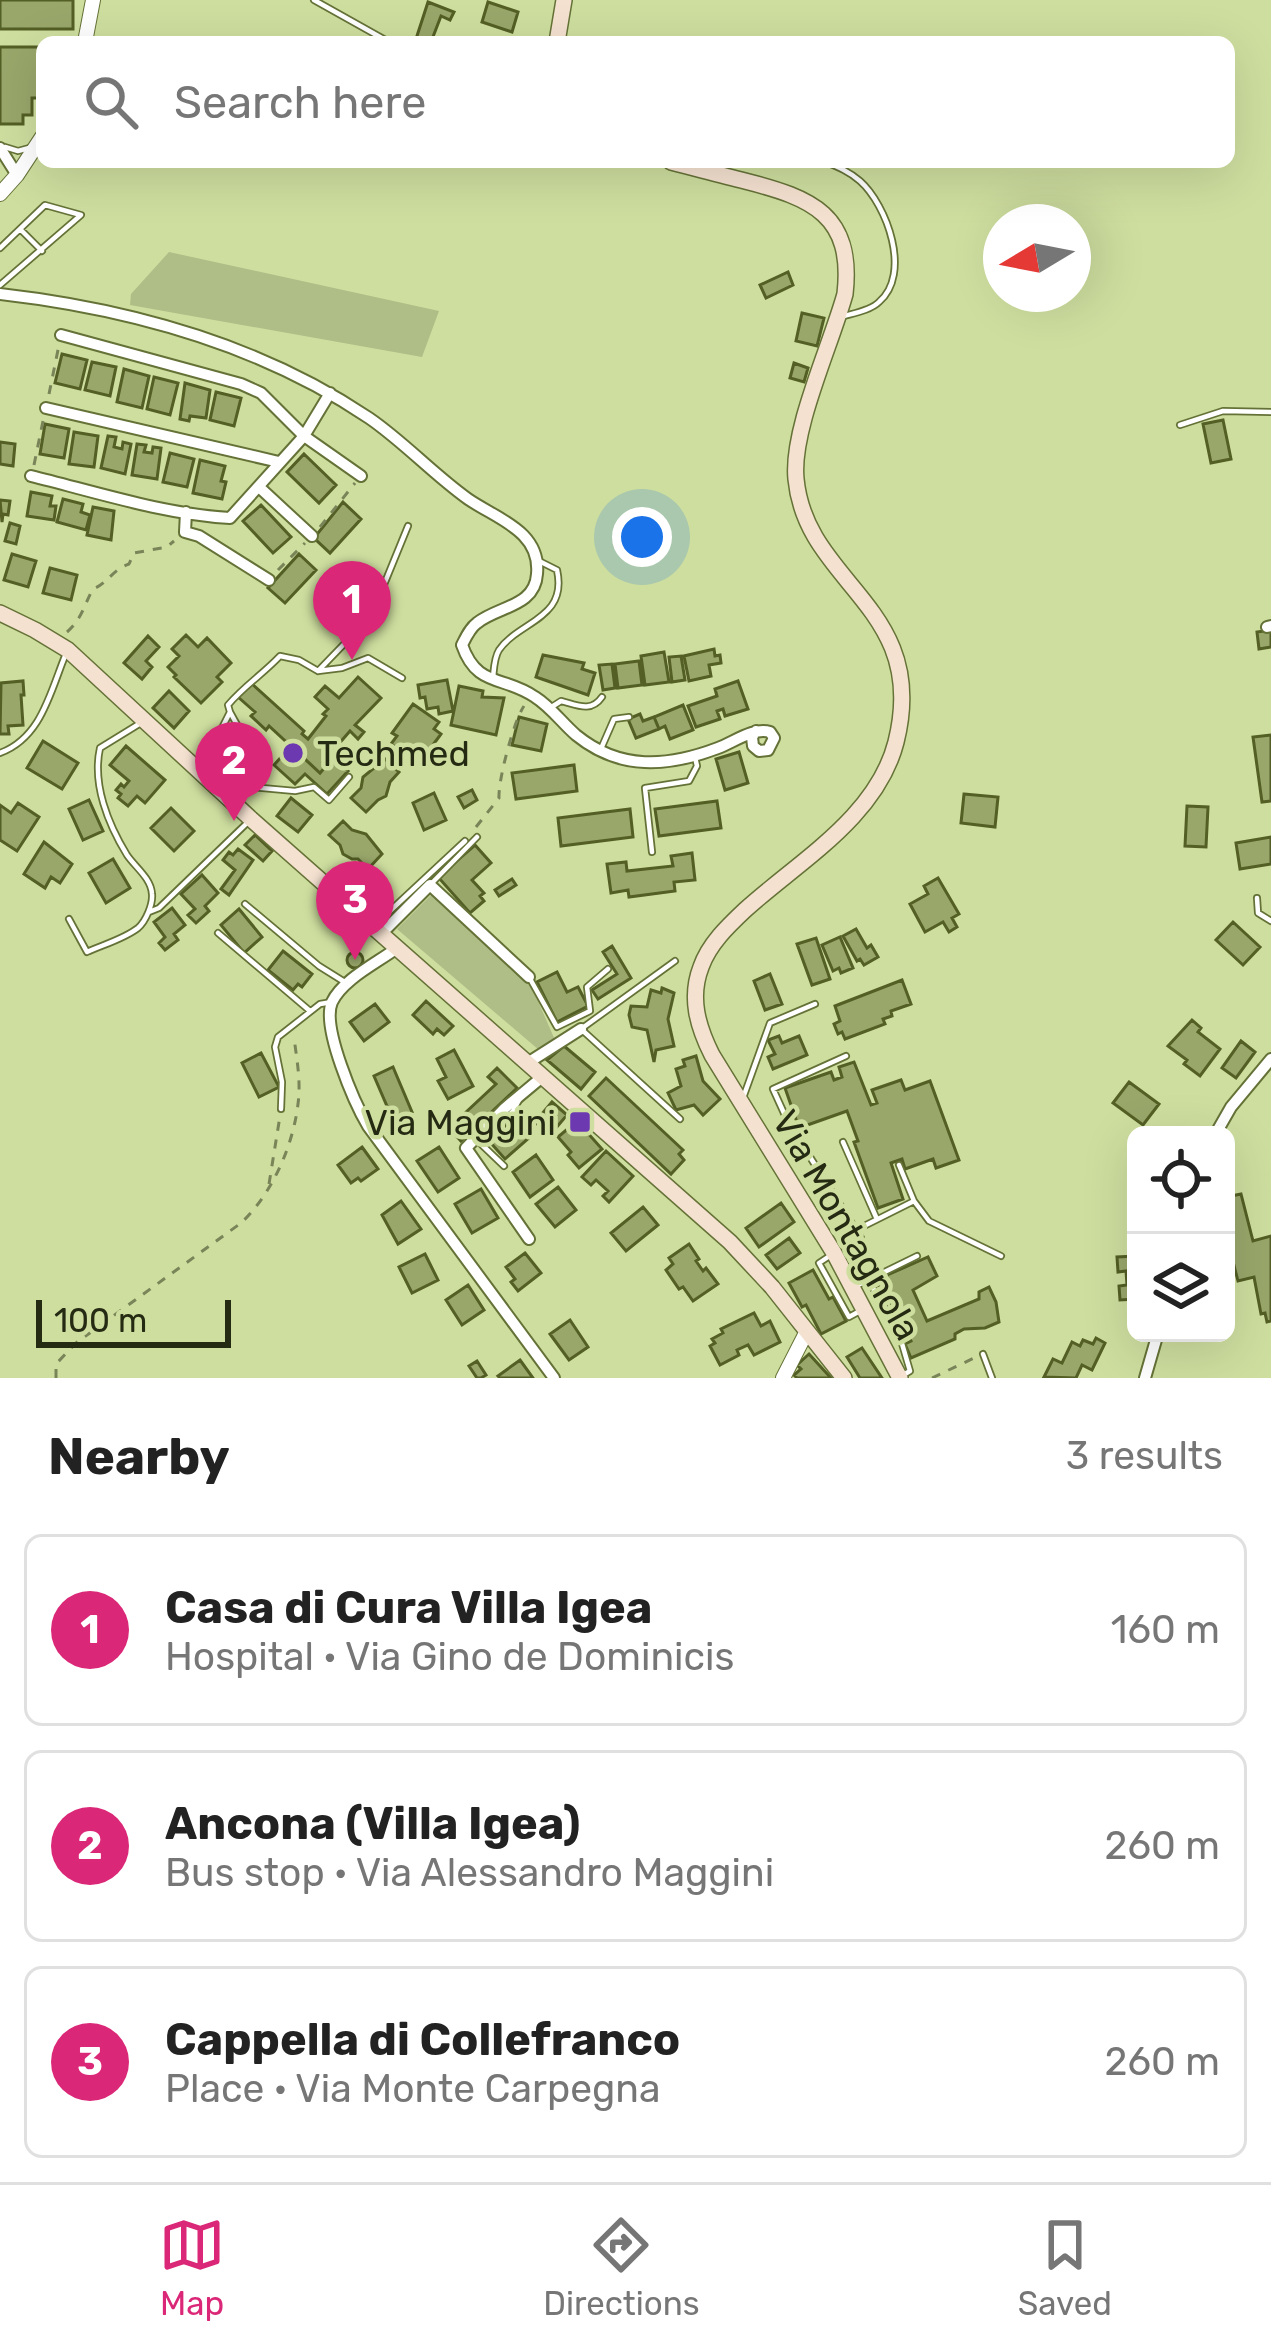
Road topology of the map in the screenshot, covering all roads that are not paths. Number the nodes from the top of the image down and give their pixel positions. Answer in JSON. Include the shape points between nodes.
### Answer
{"nodes":[{"id":1,"x":92,"y":0,"type":"edge"},
{"id":2,"x":314,"y":0,"type":"edge"},
{"id":3,"x":564,"y":0,"type":"edge"},
{"id":4,"x":86,"y":36,"type":"edge"},
{"id":5,"x":378,"y":36,"type":"edge"},
{"id":6,"x":558,"y":36,"type":"edge"},
{"id":7,"x":36,"y":142,"type":"edge"},
{"id":8,"x":0,"y":147,"type":"edge"},
{"id":9,"x":693,"y":168,"type":"edge"},
{"id":10,"x":837,"y":168,"type":"edge"},
{"id":11,"x":17,"y":175,"type":"junction"},
{"id":12,"x":0,"y":194,"type":"edge"},
{"id":13,"x":20,"y":229,"type":"junction"},
{"id":14,"x":0,"y":234,"type":"edge"},
{"id":15,"x":8,"y":240,"type":"junction"},
{"id":16,"x":0,"y":248,"type":"edge"},
{"id":17,"x":42,"y":251,"type":"junction"},
{"id":18,"x":0,"y":290,"type":"edge"},
{"id":19,"x":838,"y":318,"type":"junction"},
{"id":20,"x":61,"y":334,"type":"dead end"},
{"id":21,"x":330,"y":393,"type":"junction"},
{"id":22,"x":46,"y":408,"type":"dead end"},
{"id":23,"x":1271,"y":412,"type":"edge"},
{"id":24,"x":1180,"y":425,"type":"dead end"},
{"id":25,"x":304,"y":436,"type":"junction"},
{"id":26,"x":279,"y":462,"type":"junction"},
{"id":27,"x":32,"y":476,"type":"dead end"},
{"id":28,"x":361,"y":476,"type":"dead end"},
{"id":29,"x":259,"y":487,"type":"junction"},
{"id":30,"x":186,"y":512,"type":"junction"},
{"id":31,"x":203,"y":517,"type":"junction"},
{"id":32,"x":408,"y":526,"type":"dead end"},
{"id":33,"x":199,"y":536,"type":"junction"},
{"id":34,"x":312,"y":536,"type":"dead end"},
{"id":35,"x":537,"y":560,"type":"junction"},
{"id":36,"x":269,"y":580,"type":"dead end"},
{"id":37,"x":0,"y":614,"type":"edge"},
{"id":38,"x":63,"y":647,"type":"junction"},
{"id":39,"x":318,"y":670,"type":"junction"},
{"id":40,"x":402,"y":678,"type":"dead end"},
{"id":41,"x":493,"y":678,"type":"junction"},
{"id":42,"x":602,"y":697,"type":"dead end"},
{"id":43,"x":550,"y":708,"type":"junction"},
{"id":44,"x":230,"y":712,"type":"junction"},
{"id":45,"x":629,"y":717,"type":"dead end"},
{"id":46,"x":144,"y":721,"type":"junction"},
{"id":47,"x":756,"y":731,"type":"junction"},
{"id":48,"x":241,"y":732,"type":"junction"},
{"id":49,"x":742,"y":739,"type":"junction"},
{"id":50,"x":213,"y":746,"type":"junction"},
{"id":51,"x":755,"y":749,"type":"junction"},
{"id":52,"x":600,"y":751,"type":"junction"},
{"id":53,"x":0,"y":753,"type":"edge"},
{"id":54,"x":695,"y":757,"type":"junction"},
{"id":55,"x":350,"y":777,"type":"dead end"},
{"id":56,"x":248,"y":778,"type":"junction"},
{"id":57,"x":234,"y":792,"type":"junction"},
{"id":58,"x":251,"y":819,"type":"junction"},
{"id":59,"x":477,"y":837,"type":"dead end"},
{"id":60,"x":465,"y":841,"type":"road end"},
{"id":61,"x":652,"y":852,"type":"dead end"},
{"id":62,"x":430,"y":885,"type":"junction"},
{"id":63,"x":1257,"y":898,"type":"dead end"},
{"id":64,"x":245,"y":904,"type":"dead end"},
{"id":65,"x":148,"y":913,"type":"junction"},
{"id":66,"x":69,"y":919,"type":"dead end"},
{"id":67,"x":1271,"y":922,"type":"edge"},
{"id":68,"x":377,"y":931,"type":"junction"},
{"id":69,"x":218,"y":933,"type":"dead end"},
{"id":70,"x":397,"y":948,"type":"junction"},
{"id":71,"x":675,"y":961,"type":"dead end"},
{"id":72,"x":608,"y":969,"type":"dead end"},
{"id":73,"x":529,"y":976,"type":"joint"},
{"id":74,"x":347,"y":984,"type":"junction"},
{"id":75,"x":332,"y":1002,"type":"junction"},
{"id":76,"x":815,"y":1004,"type":"dead end"},
{"id":77,"x":310,"y":1011,"type":"junction"},
{"id":78,"x":581,"y":1029,"type":"junction"},
{"id":79,"x":846,"y":1056,"type":"dead end"},
{"id":80,"x":1271,"y":1059,"type":"edge"},
{"id":81,"x":526,"y":1064,"type":"junction"},
{"id":82,"x":542,"y":1078,"type":"junction"},
{"id":83,"x":521,"y":1096,"type":"junction"},
{"id":84,"x":742,"y":1103,"type":"junction"},
{"id":85,"x":281,"y":1109,"type":"road end"},
{"id":86,"x":680,"y":1118,"type":"dead end"},
{"id":87,"x":1220,"y":1126,"type":"edge"},
{"id":88,"x":843,"y":1142,"type":"dead end"},
{"id":89,"x":504,"y":1166,"type":"dead end"},
{"id":90,"x":899,"y":1166,"type":"dead end"},
{"id":91,"x":914,"y":1201,"type":"junction"},
{"id":92,"x":876,"y":1217,"type":"junction"},
{"id":93,"x":856,"y":1230,"type":"junction"},
{"id":94,"x":529,"y":1239,"type":"dead end"},
{"id":95,"x":834,"y":1253,"type":"junction"},
{"id":96,"x":917,"y":1256,"type":"dead end"},
{"id":97,"x":1001,"y":1256,"type":"dead end"},
{"id":98,"x":844,"y":1271,"type":"junction"},
{"id":99,"x":861,"y":1283,"type":"junction"},
{"id":100,"x":865,"y":1308,"type":"junction"},
{"id":101,"x":806,"y":1333,"type":"junction"},
{"id":102,"x":1155,"y":1342,"type":"edge"},
{"id":103,"x":983,"y":1354,"type":"road end"},
{"id":104,"x":554,"y":1378,"type":"edge"},
{"id":105,"x":783,"y":1378,"type":"edge"},
{"id":106,"x":844,"y":1378,"type":"edge"},
{"id":107,"x":900,"y":1378,"type":"edge"},
{"id":108,"x":992,"y":1378,"type":"edge"},
{"id":109,"x":1145,"y":1378,"type":"edge"}],
"edges":[{"from":1,"to":4,"type":"street"},
{"from":2,"to":5,"type":"lane"},
{"from":3,"to":6,"type":"main road"},
{"from":7,"to":8,"type":"lane","via":[[18,151]]},
{"from":7,"to":11,"type":"street"},
{"from":8,"to":11,"type":"street"},
{"from":9,"to":19,"type":"main road","name":"Via Montagnola","via":[[803,198],[831,223],[847,278]]},
{"from":10,"to":19,"type":"lane","via":[[878,203],[893,251],[892,288],[877,306]]},
{"from":11,"to":12,"type":"street"},
{"from":13,"to":15,"type":"lane"},
{"from":13,"to":17,"type":"lane"},
{"from":13,"to":17,"type":"lane","via":[[45,205],[82,215]]},
{"from":14,"to":15,"type":"lane"},
{"from":15,"to":16,"type":"lane"},
{"from":17,"to":18,"type":"lane"},
{"from":18,"to":21,"type":"street","via":[[170,326]]},
{"from":19,"to":84,"type":"main road","name":"Via Montagnola","via":[[795,475],[816,540],[893,647],[902,690],[897,740],[863,805],[726,928],[699,970],[700,1030]]},
{"from":20,"to":25,"type":"street","via":[[242,384]]},
{"from":21,"to":25,"type":"street"},
{"from":21,"to":35,"type":"street","via":[[519,529]]},
{"from":22,"to":26,"type":"street"},
{"from":23,"to":24,"type":"lane","via":[[1223,410]]},
{"from":25,"to":26,"type":"street"},
{"from":25,"to":28,"type":"street"},
{"from":26,"to":29,"type":"street"},
{"from":27,"to":30,"type":"street"},
{"from":29,"to":31,"type":"street","via":[[230,518]]},
{"from":29,"to":34,"type":"street"},
{"from":30,"to":31,"type":"street"},
{"from":30,"to":33,"type":"street","via":[[185,532]]},
{"from":31,"to":33,"type":"street"},
{"from":32,"to":39,"type":"lane","via":[[381,592]]},
{"from":33,"to":36,"type":"street"},
{"from":35,"to":41,"type":"lane","via":[[557,570],[560,584],[536,623],[496,653]]},
{"from":35,"to":41,"type":"street","via":[[531,592],[476,623],[462,645],[472,668]]},
{"from":37,"to":38,"type":"main road"},
{"from":38,"to":46,"type":"main road"},
{"from":38,"to":53,"type":"lane","via":[[37,726]]},
{"from":39,"to":40,"type":"lane","via":[[368,658]]},
{"from":39,"to":44,"type":"lane","via":[[280,656],[246,684]]},
{"from":41,"to":43,"type":"street"},
{"from":42,"to":43,"type":"lane","via":[[586,708],[561,701]]},
{"from":43,"to":52,"type":"street"},
{"from":44,"to":48,"type":"lane"},
{"from":44,"to":50,"type":"lane"},
{"from":45,"to":52,"type":"lane","via":[[614,719]]},
{"from":46,"to":57,"type":"main road"},
{"from":46,"to":65,"type":"lane","via":[[100,748],[95,770],[118,839],[152,892]]},
{"from":47,"to":49,"type":"street"},
{"from":47,"to":51,"type":"street"},
{"from":47,"to":51,"type":"street","via":[[774,738],[769,750]]},
{"from":48,"to":50,"type":"lane"},
{"from":48,"to":56,"type":"lane","via":[[266,755]]},
{"from":49,"to":51,"type":"street"},
{"from":49,"to":54,"type":"street"},
{"from":50,"to":56,"type":"lane"},
{"from":52,"to":54,"type":"street","via":[[647,764]]},
{"from":54,"to":61,"type":"lane","via":[[689,781],[645,788]]},
{"from":55,"to":57,"type":"lane","via":[[329,800],[314,787]]},
{"from":56,"to":57,"type":"lane"},
{"from":57,"to":58,"type":"main road"},
{"from":58,"to":65,"type":"lane"},
{"from":58,"to":68,"type":"main road"},
{"from":59,"to":62,"type":"lane"},
{"from":60,"to":68,"type":"lane"},
{"from":62,"to":68,"type":"street"},
{"from":62,"to":73,"type":"street"},
{"from":63,"to":67,"type":"lane","via":[[1258,913]]},
{"from":64,"to":74,"type":"lane"},
{"from":65,"to":66,"type":"lane","via":[[140,927],[86,952]]},
{"from":68,"to":70,"type":"main road"},
{"from":69,"to":77,"type":"lane"},
{"from":70,"to":74,"type":"street"},
{"from":70,"to":81,"type":"main road"},
{"from":71,"to":78,"type":"lane"},
{"from":72,"to":73,"type":"lane","via":[[587,987],[590,1011],[557,1028]]},
{"from":74,"to":75,"type":"street"},
{"from":75,"to":77,"type":"lane"},
{"from":75,"to":104,"type":"street","via":[[346,1083],[368,1126]]},
{"from":76,"to":84,"type":"lane","name":"Via Montagnola","via":[[770,1023]]},
{"from":77,"to":85,"type":"lane","via":[[278,1036]]},
{"from":78,"to":81,"type":"street"},
{"from":78,"to":86,"type":"lane"},
{"from":79,"to":93,"type":"lane","via":[[773,1089]]},
{"from":80,"to":87,"type":"street"},
{"from":81,"to":82,"type":"main road"},
{"from":82,"to":83,"type":"street"},
{"from":82,"to":101,"type":"main road","via":[[730,1242]]},
{"from":83,"to":89,"type":"lane","via":[[482,1144]]},
{"from":83,"to":94,"type":"street","via":[[466,1148]]},
{"from":84,"to":95,"type":"main road","name":"Via Montagnola"},
{"from":88,"to":92,"type":"lane"},
{"from":90,"to":91,"type":"lane"},
{"from":91,"to":92,"type":"lane"},
{"from":91,"to":97,"type":"lane","via":[[929,1221]]},
{"from":92,"to":93,"type":"lane"},
{"from":93,"to":98,"type":"lane","via":[[864,1260]]},
{"from":95,"to":98,"type":"main road","name":"Via Montagnola"},
{"from":95,"to":100,"type":"lane","via":[[819,1263],[849,1317]]},
{"from":96,"to":99,"type":"lane"},
{"from":98,"to":99,"type":"main road","name":"Via Montagnola"},
{"from":99,"to":100,"type":"main road","name":"Via Montagnola"},
{"from":99,"to":107,"type":"lane","via":[[898,1330],[910,1371]]},
{"from":100,"to":107,"type":"main road","name":"Via Montagnola"},
{"from":101,"to":105,"type":"street"},
{"from":101,"to":106,"type":"main road"},
{"from":102,"to":109,"type":"street"},
{"from":103,"to":108,"type":"lane"}]}
